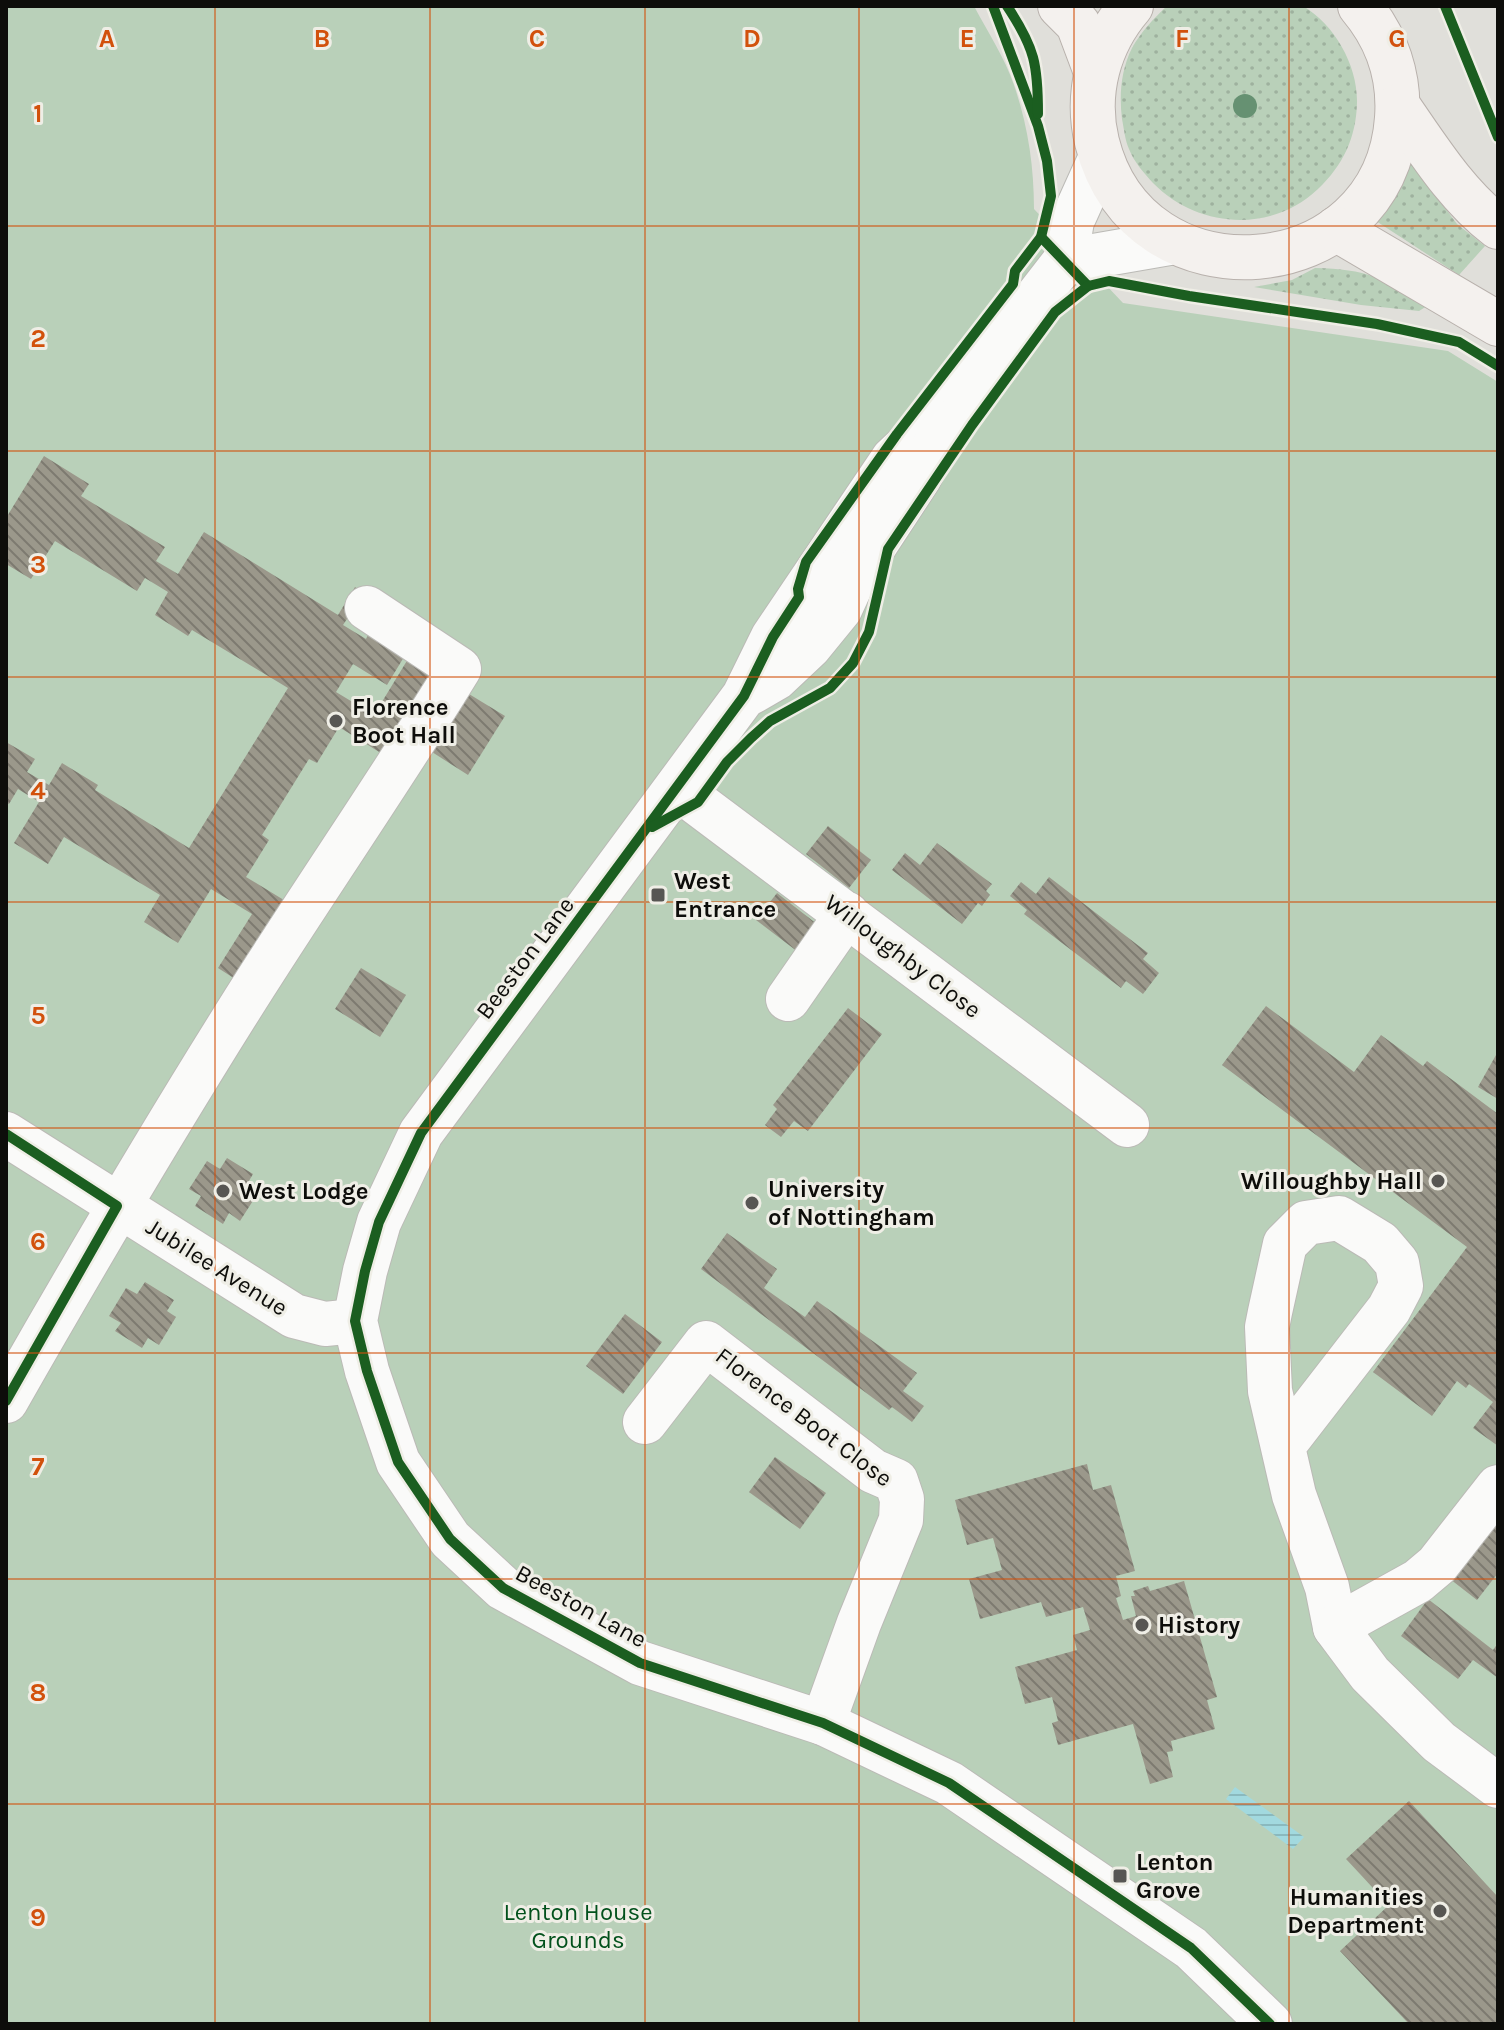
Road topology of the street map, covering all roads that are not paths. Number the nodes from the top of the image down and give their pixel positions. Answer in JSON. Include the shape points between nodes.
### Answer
{"nodes":[{"id":1,"x":1060,"y":6,"type":"edge"},
{"id":2,"x":1131,"y":6,"type":"edge"},
{"id":3,"x":1372,"y":14,"type":"edge"},
{"id":4,"x":1096,"y":72,"type":"junction"},
{"id":5,"x":1398,"y":106,"type":"junction"},
{"id":6,"x":1101,"y":157,"type":"junction"},
{"id":7,"x":1498,"y":227,"type":"edge"},
{"id":8,"x":1336,"y":229,"type":"junction"},
{"id":9,"x":1175,"y":242,"type":"junction"},
{"id":10,"x":1065,"y":261,"type":"junction"},
{"id":11,"x":1498,"y":324,"type":"edge"},
{"id":12,"x":960,"y":396,"type":"junction"},
{"id":13,"x":367,"y":608,"type":"dead end"},
{"id":14,"x":760,"y":687,"type":"junction"},
{"id":15,"x":677,"y":788,"type":"junction"},
{"id":16,"x":847,"y":914,"type":"junction"},
{"id":17,"x":788,"y":999,"type":"dead end"},
{"id":18,"x":1127,"y":1125,"type":"dead end"},
{"id":19,"x":6,"y":1134,"type":"edge"},
{"id":20,"x":117,"y":1206,"type":"junction"},
{"id":21,"x":355,"y":1321,"type":"junction"},
{"id":22,"x":6,"y":1401,"type":"edge"},
{"id":23,"x":645,"y":1422,"type":"dead end"},
{"id":24,"x":1283,"y":1446,"type":"junction"},
{"id":25,"x":1498,"y":1487,"type":"edge"},
{"id":26,"x":1335,"y":1627,"type":"junction"},
{"id":27,"x":823,"y":1723,"type":"junction"},
{"id":28,"x":1498,"y":1786,"type":"edge"},
{"id":29,"x":1270,"y":2024,"type":"edge"}],
"edges":[{"from":1,"to":4,"type":"main road","via":[[1078,24]]},
{"from":2,"to":4,"type":"main road","via":[[1106,43]]},
{"from":3,"to":5,"type":"main road","via":[[1389,55]]},
{"from":4,"to":6,"type":"main road","via":[[1092,100]]},
{"from":5,"to":7,"type":"main road","via":[[1447,175]]},
{"from":5,"to":8,"type":"main road","via":[[1382,174]]},
{"from":6,"to":9,"type":"main road","via":[[1125,201]]},
{"from":6,"to":10,"type":"street","via":[[1072,221]]},
{"from":8,"to":9,"type":"main road","via":[[1270,257],[1221,257]]},
{"from":8,"to":11,"type":"main road"},
{"from":9,"to":10,"type":"street"},
{"from":10,"to":12,"type":"street","name":"Beeston Lane"},
{"from":12,"to":14,"type":"street","name":"Beeston Lane","via":[[919,478],[856,574],[840,609],[809,647]]},
{"from":12,"to":14,"type":"street","name":"Beeston Lane","via":[[893,459],[773,637]]},
{"from":13,"to":20,"type":"street","via":[[459,669]]},
{"from":14,"to":15,"type":"street","name":"Beeston Lane"},
{"from":15,"to":16,"type":"street","name":"Willoughby Close"},
{"from":15,"to":21,"type":"street","name":"Beeston Lane","via":[[421,1133],[379,1222]]},
{"from":16,"to":17,"type":"street"},
{"from":16,"to":18,"type":"street","name":"Willoughby Close"},
{"from":19,"to":20,"type":"street","name":"Jubilee Avenue"},
{"from":20,"to":21,"type":"street","name":"Jubilee Avenue","via":[[294,1316],[325,1324]]},
{"from":20,"to":22,"type":"street"},
{"from":21,"to":27,"type":"street","name":"Beeston Lane","via":[[398,1462],[450,1539],[503,1588],[640,1663]]},
{"from":23,"to":27,"type":"street","name":"Florence Boot Close","via":[[706,1343],[873,1471],[896,1481],[901,1520]]},
{"from":24,"to":24,"type":"street","via":[[1401,1286],[1397,1263],[1380,1243],[1339,1218],[1306,1223],[1285,1244],[1267,1327],[1270,1391]]},
{"from":24,"to":26,"type":"street"},
{"from":25,"to":26,"type":"street","via":[[1428,1573]]},
{"from":26,"to":28,"type":"street","via":[[1370,1674],[1429,1733]]},
{"from":27,"to":29,"type":"street","name":"Beeston Lane","via":[[949,1783],[1191,1948]]}]}
